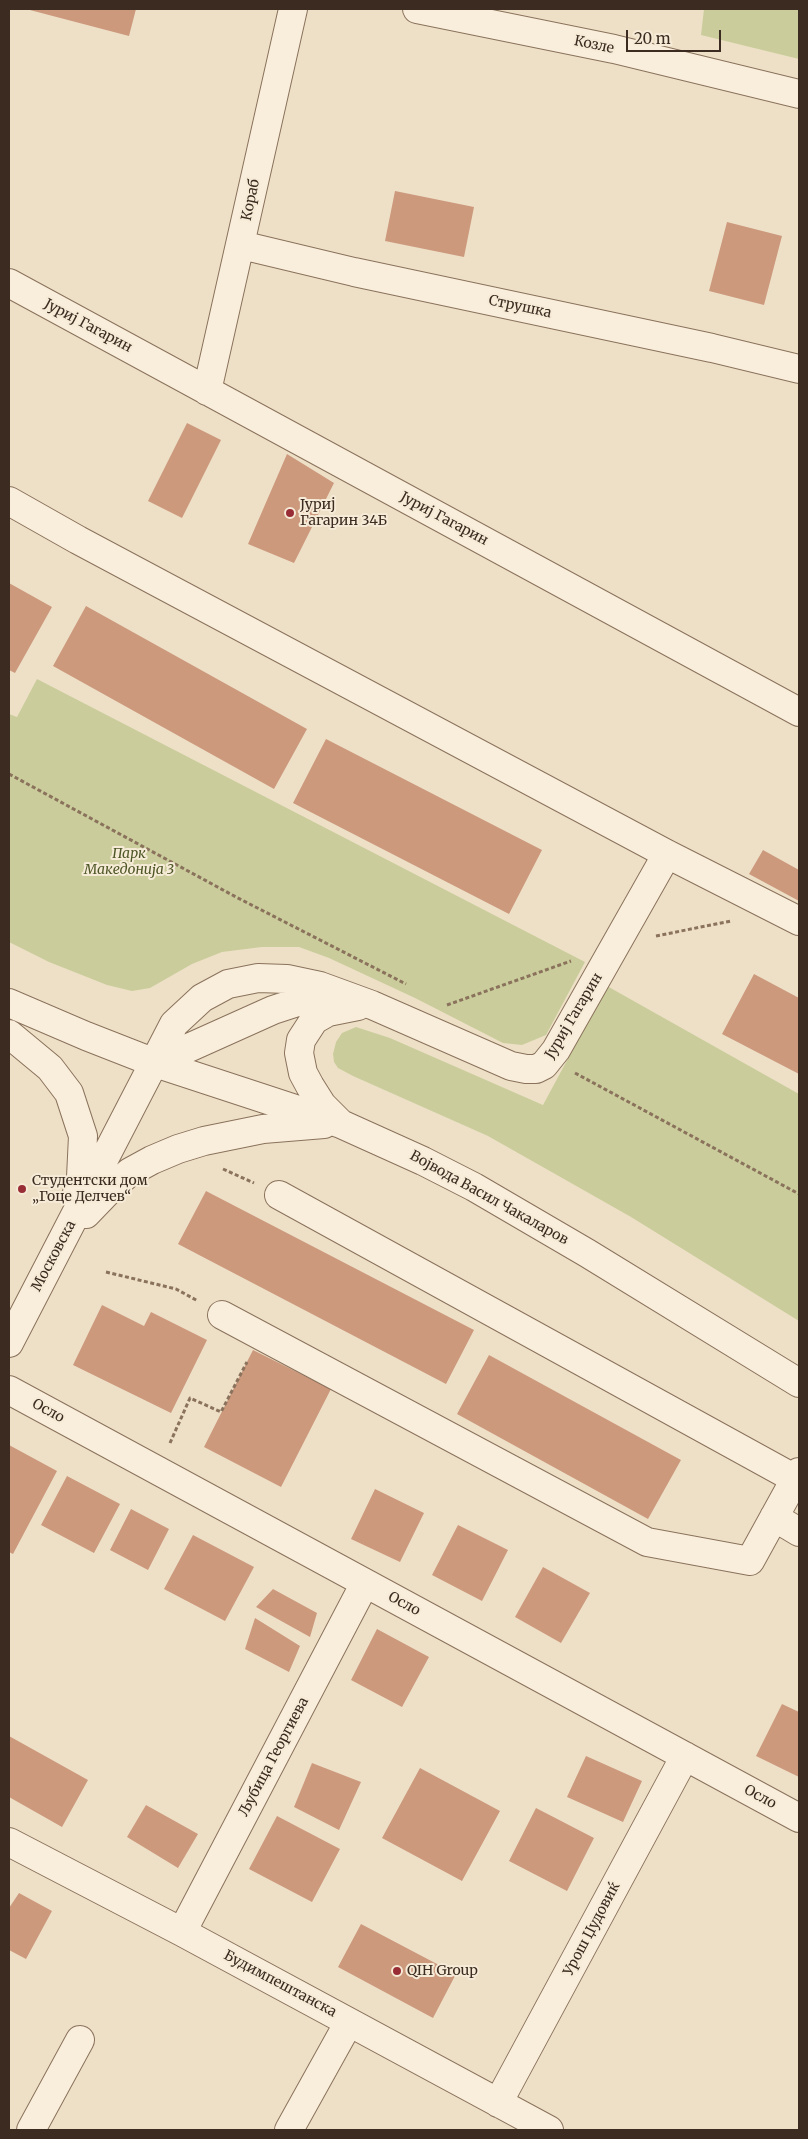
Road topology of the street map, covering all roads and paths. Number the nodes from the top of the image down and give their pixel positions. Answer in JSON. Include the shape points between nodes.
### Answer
{"nodes":[{"id":1,"x":293,"y":9,"type":"edge"},
{"id":2,"x":417,"y":9,"type":"edge"},
{"id":3,"x":799,"y":94,"type":"edge"},
{"id":4,"x":241,"y":245,"type":"junction"},
{"id":5,"x":9,"y":283,"type":"edge"},
{"id":6,"x":799,"y":369,"type":"edge"},
{"id":7,"x":207,"y":390,"type":"junction"},
{"id":8,"x":9,"y":501,"type":"edge"},
{"id":9,"x":799,"y":712,"type":"edge"},
{"id":10,"x":667,"y":854,"type":"junction"},
{"id":11,"x":799,"y":921,"type":"edge"},
{"id":12,"x":341,"y":993,"type":"junction"},
{"id":13,"x":9,"y":1003,"type":"edge"},
{"id":14,"x":372,"y":1004,"type":"junction"},
{"id":15,"x":9,"y":1034,"type":"edge"},
{"id":16,"x":155,"y":1063,"type":"junction"},
{"id":17,"x":341,"y":1124,"type":"junction"},
{"id":18,"x":216,"y":1165,"type":"dead end"},
{"id":19,"x":279,"y":1195,"type":"joint"},
{"id":20,"x":66,"y":1234,"type":"junction"},
{"id":21,"x":106,"y":1272,"type":"dead end"},
{"id":22,"x":222,"y":1315,"type":"joint"},
{"id":23,"x":260,"y":1336,"type":"junction"},
{"id":24,"x":9,"y":1343,"type":"edge"},
{"id":25,"x":799,"y":1383,"type":"edge"},
{"id":26,"x":9,"y":1390,"type":"edge"},
{"id":27,"x":157,"y":1470,"type":"junction"},
{"id":28,"x":798,"y":1478,"type":"edge"},
{"id":29,"x":774,"y":1517,"type":"junction"},
{"id":30,"x":799,"y":1532,"type":"edge"},
{"id":31,"x":365,"y":1583,"type":"junction"},
{"id":32,"x":685,"y":1756,"type":"junction"},
{"id":33,"x":799,"y":1818,"type":"edge"},
{"id":34,"x":12,"y":1851,"type":"edge"},
{"id":35,"x":182,"y":1932,"type":"junction"},
{"id":36,"x":349,"y":2022,"type":"junction"},
{"id":37,"x":80,"y":2040,"type":"dead end"},
{"id":38,"x":498,"y":2103,"type":"junction"},
{"id":39,"x":31,"y":2130,"type":"edge"},
{"id":40,"x":289,"y":2130,"type":"edge"},
{"id":41,"x":549,"y":2130,"type":"edge"}],
"edges":[{"from":1,"to":4,"type":"street","name":"Кораб"},
{"from":2,"to":3,"type":"street","name":"Козле","via":[[614,49]]},
{"from":4,"to":6,"type":"street","name":"Струшка"},
{"from":4,"to":7,"type":"street","name":"Кораб"},
{"from":5,"to":7,"type":"street","name":"Јуриј Гагарин"},
{"from":7,"to":9,"type":"street","name":"Јуриј Гагарин"},
{"from":8,"to":10,"type":"street"},
{"from":10,"to":11,"type":"street"},
{"from":10,"to":14,"type":"street","name":"Јуриј Гагарин","via":[[556,1050],[544,1065],[536,1069],[511,1066]]},
{"from":12,"to":14,"type":"street","name":"Јуриј Гагарин"},
{"from":12,"to":16,"type":"street","name":"Јуриј Гагарин","via":[[319,995],[273,1010]]},
{"from":12,"to":16,"type":"street","name":"Јуриј Гагарин","via":[[287,978],[258,978],[228,984],[202,998],[174,1024]]},
{"from":13,"to":16,"type":"street","name":"Војвода Васил Чакаларов"},
{"from":14,"to":17,"type":"street","via":[[328,1012],[314,1020],[302,1040],[301,1064],[310,1086],[322,1105]]},
{"from":15,"to":20,"type":"street","via":[[50,1068],[69,1093],[77,1112],[83,1136],[82,1177]]},
{"from":16,"to":17,"type":"street","name":"Војвода Васил Чакаларов"},
{"from":16,"to":20,"type":"street","name":"Московска"},
{"from":17,"to":20,"type":"street","via":[[263,1129],[178,1148],[130,1172]]},
{"from":17,"to":25,"type":"street","name":"Војвода Васил Чакаларов","via":[[474,1187]]},
{"from":18,"to":19,"type":"path"},
{"from":19,"to":28,"type":"street"},
{"from":20,"to":24,"type":"street","name":"Московска"},
{"from":21,"to":22,"type":"path","via":[[176,1289]]},
{"from":22,"to":23,"type":"street"},
{"from":23,"to":27,"type":"path","via":[[221,1412],[190,1398]]},
{"from":23,"to":29,"type":"street","via":[[647,1542],[750,1561]]},
{"from":26,"to":27,"type":"street","name":"Осло"},
{"from":27,"to":31,"type":"street","name":"Осло"},
{"from":28,"to":29,"type":"street"},
{"from":29,"to":30,"type":"street"},
{"from":31,"to":32,"type":"street","name":"Осло"},
{"from":31,"to":35,"type":"street","name":"Љубица Георгиева"},
{"from":32,"to":33,"type":"street","name":"Осло"},
{"from":32,"to":38,"type":"street","name":"Урош Џудовиќ"},
{"from":34,"to":35,"type":"street","name":"Будимпештанска"},
{"from":35,"to":36,"type":"street","name":"Будимпештанска"},
{"from":36,"to":38,"type":"street","name":"Будимпештанска"},
{"from":36,"to":40,"type":"street"},
{"from":37,"to":39,"type":"street"},
{"from":38,"to":41,"type":"street","name":"Будимпештанска"}]}
